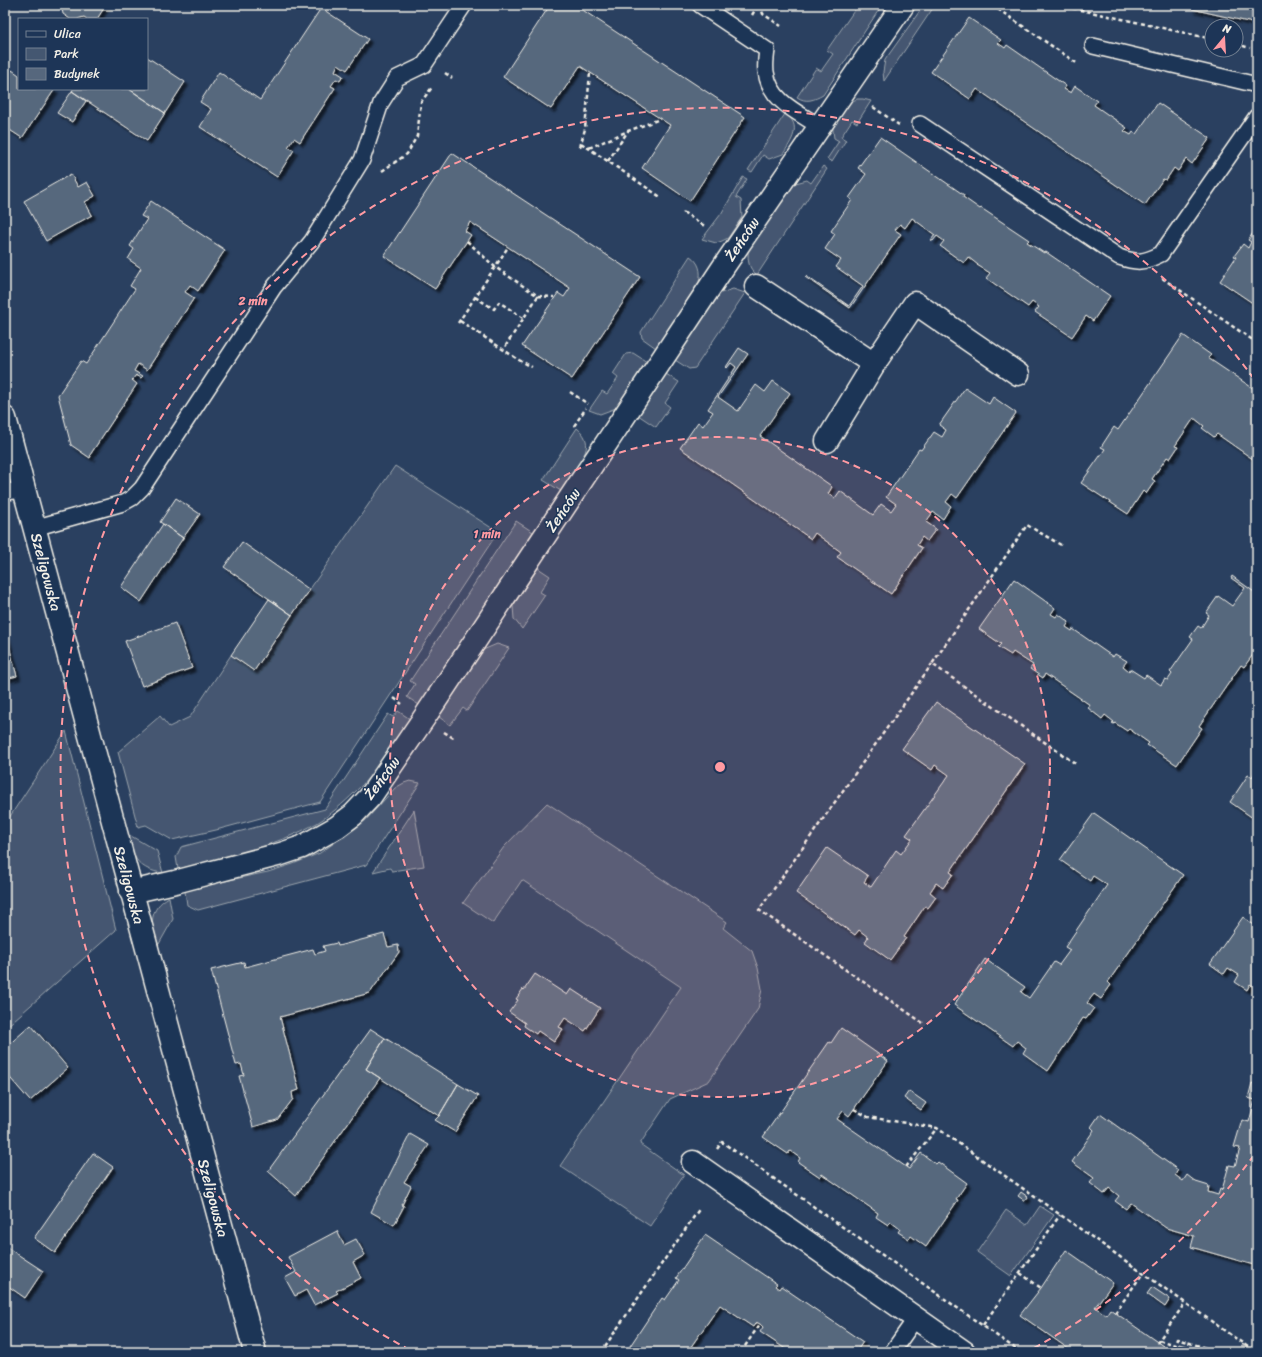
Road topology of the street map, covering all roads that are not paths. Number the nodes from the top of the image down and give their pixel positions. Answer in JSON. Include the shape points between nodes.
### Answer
{"nodes":[{"id":1,"x":464,"y":5,"type":"edge"},
{"id":2,"x":700,"y":5,"type":"edge"},
{"id":3,"x":903,"y":5,"type":"edge"},
{"id":4,"x":1093,"y":46,"type":"dead end"},
{"id":5,"x":1257,"y":84,"type":"edge"},
{"id":6,"x":1257,"y":116,"type":"edge"},
{"id":7,"x":920,"y":124,"type":"dead end"},
{"id":8,"x":819,"y":126,"type":"junction"},
{"id":9,"x":756,"y":286,"type":"dead end"},
{"id":10,"x":874,"y":364,"type":"junction"},
{"id":11,"x":1018,"y":374,"type":"dead end"},
{"id":12,"x":5,"y":418,"type":"edge"},
{"id":13,"x":827,"y":441,"type":"dead end"},
{"id":14,"x":14,"y":491,"type":"edge"},
{"id":15,"x":34,"y":528,"type":"junction"},
{"id":16,"x":131,"y":892,"type":"junction"},
{"id":17,"x":698,"y":1166,"type":"road end"},
{"id":18,"x":916,"y":1318,"type":"junction"},
{"id":19,"x":255,"y":1352,"type":"edge"},
{"id":20,"x":892,"y":1352,"type":"edge"},
{"id":21,"x":964,"y":1352,"type":"edge"}],
"edges":[{"from":1,"to":15,"type":"lane","via":[[424,65],[397,78],[381,103],[362,160],[312,241],[274,287],[142,488],[123,503]]},
{"from":2,"to":8,"type":"lane","via":[[767,50],[766,70],[773,92],[787,106]]},
{"from":3,"to":8,"type":"street","name":"Żeńców"},
{"from":4,"to":5,"type":"lane"},
{"from":6,"to":7,"type":"lane","via":[[1161,254],[1148,260],[1132,262],[1119,257]]},
{"from":8,"to":16,"type":"street","name":"Żeńców","via":[[398,758],[366,801],[337,827],[302,847]]},
{"from":9,"to":10,"type":"street"},
{"from":10,"to":11,"type":"street","via":[[915,303]]},
{"from":10,"to":13,"type":"street"},
{"from":12,"to":14,"type":"street","name":"Szeligowska"},
{"from":14,"to":15,"type":"street","name":"Szeligowska"},
{"from":15,"to":16,"type":"street","name":"Szeligowska"},
{"from":16,"to":19,"type":"street","name":"Szeligowska"},
{"from":17,"to":18,"type":"street"},
{"from":18,"to":20,"type":"lane"},
{"from":18,"to":21,"type":"street"}]}
